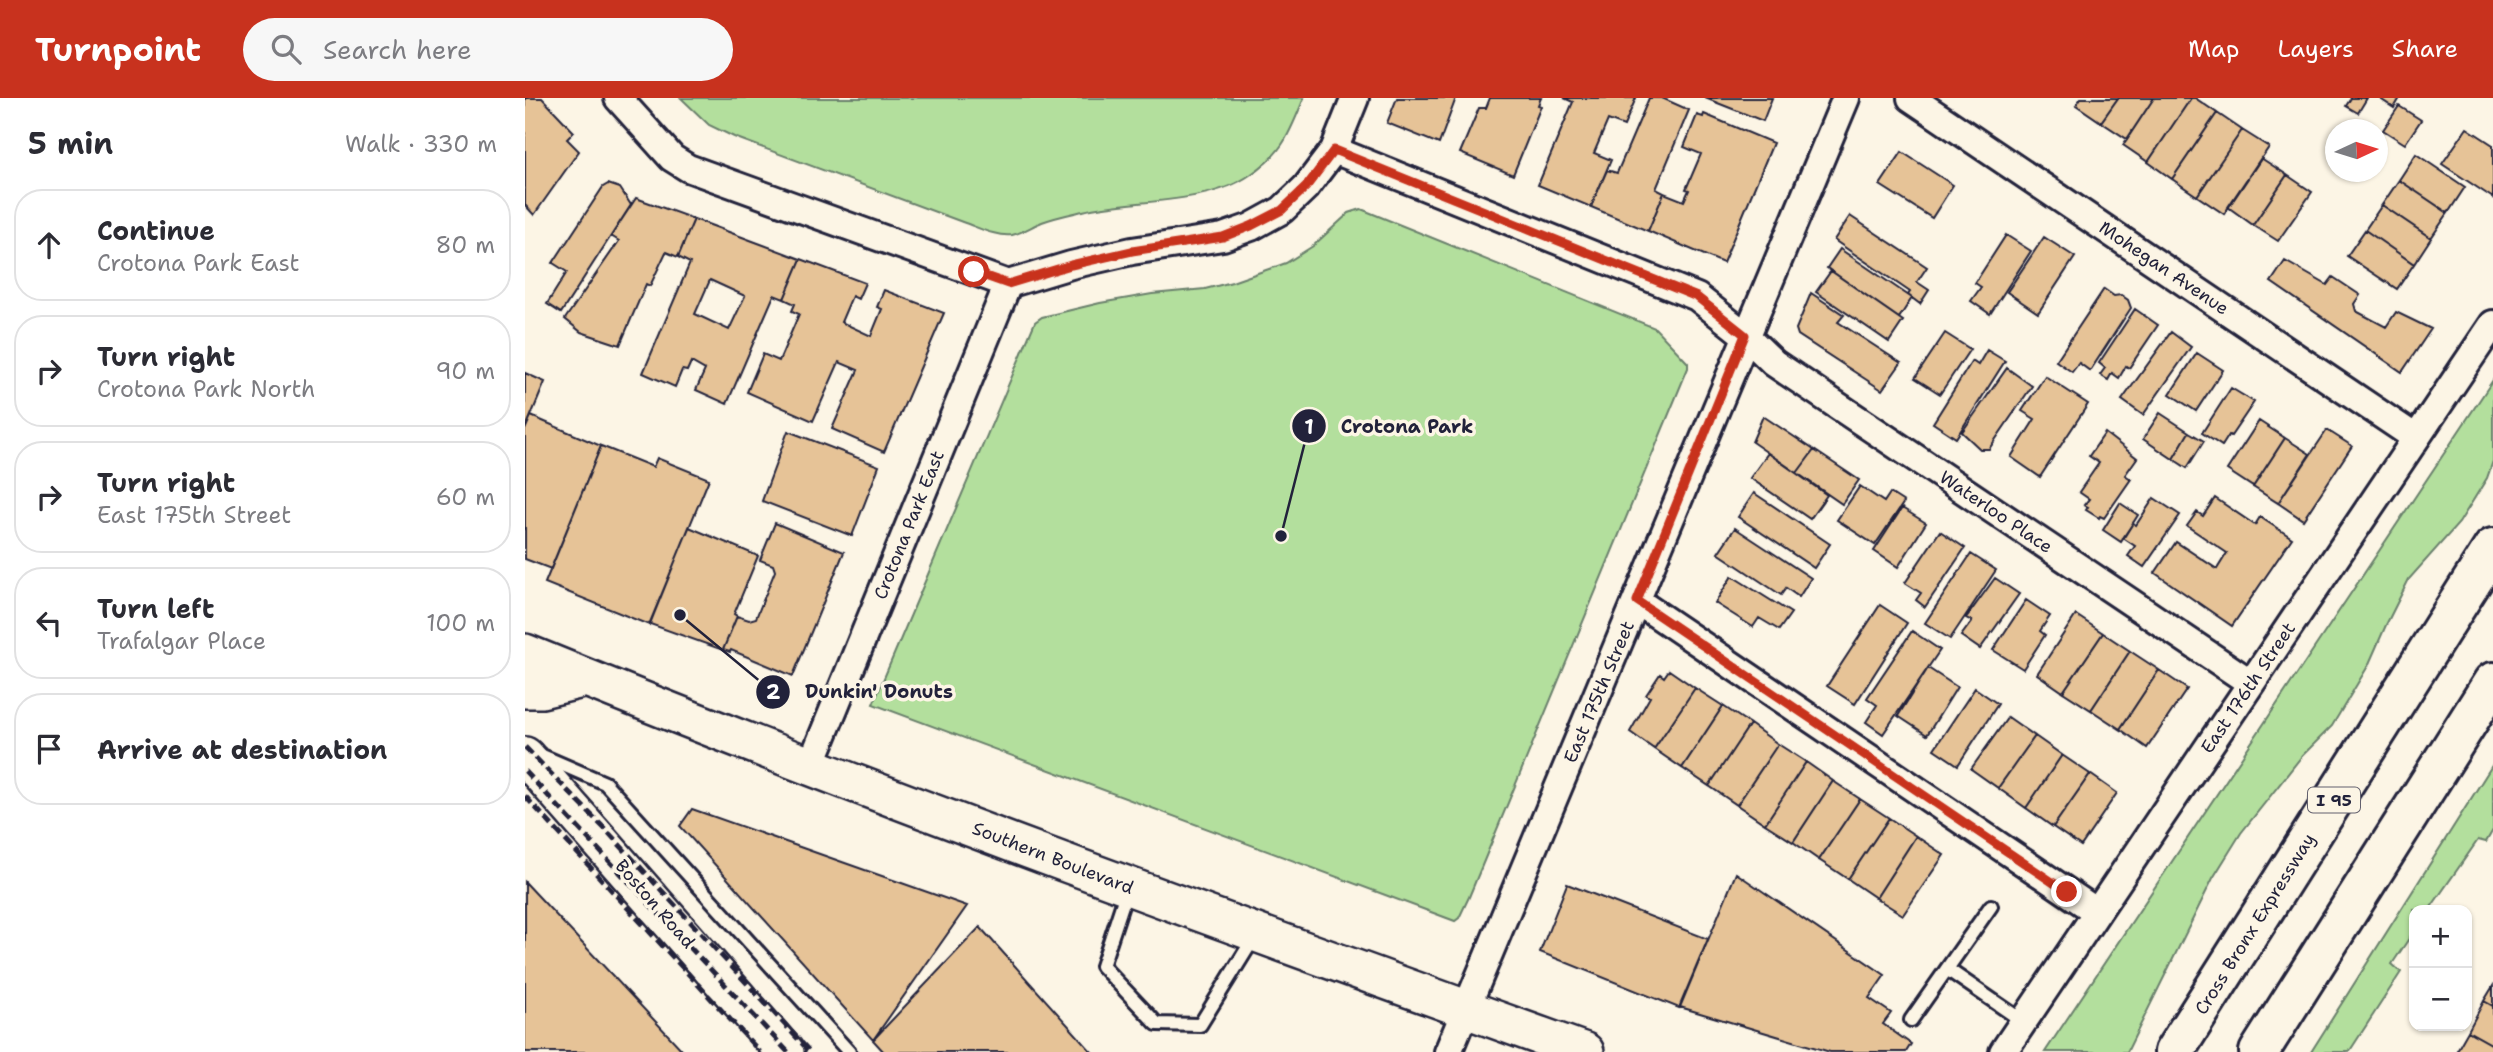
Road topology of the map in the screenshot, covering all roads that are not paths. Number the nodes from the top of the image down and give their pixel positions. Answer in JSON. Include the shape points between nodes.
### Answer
{"nodes":[{"id":1,"x":618,"y":98,"type":"edge"},
{"id":2,"x":1355,"y":98,"type":"edge"},
{"id":3,"x":1846,"y":98,"type":"edge"},
{"id":4,"x":1911,"y":98,"type":"edge"},
{"id":5,"x":1334,"y":150,"type":"junction"},
{"id":6,"x":1008,"y":284,"type":"junction"},
{"id":7,"x":2493,"y":324,"type":"edge"},
{"id":8,"x":1745,"y":335,"type":"junction"},
{"id":9,"x":2416,"y":438,"type":"junction"},
{"id":10,"x":2493,"y":548,"type":"edge"},
{"id":11,"x":1637,"y":601,"type":"junction"},
{"id":12,"x":525,"y":653,"type":"edge"},
{"id":13,"x":586,"y":678,"type":"junction"},
{"id":14,"x":2493,"y":682,"type":"edge"},
{"id":15,"x":2252,"y":683,"type":"junction"},
{"id":16,"x":525,"y":689,"type":"edge"},
{"id":17,"x":525,"y":748,"type":"edge"},
{"id":18,"x":525,"y":756,"type":"edge"},
{"id":19,"x":810,"y":766,"type":"junction"},
{"id":20,"x":1128,"y":886,"type":"junction"},
{"id":21,"x":1991,"y":906,"type":"dead end"},
{"id":22,"x":2097,"y":912,"type":"junction"},
{"id":23,"x":1256,"y":934,"type":"junction"},
{"id":24,"x":1947,"y":969,"type":"junction"},
{"id":25,"x":1466,"y":1010,"type":"junction"},
{"id":26,"x":1912,"y":1020,"type":"dead end"},
{"id":27,"x":2024,"y":1022,"type":"junction"},
{"id":28,"x":785,"y":1052,"type":"edge"},
{"id":29,"x":849,"y":1052,"type":"edge"},
{"id":30,"x":1448,"y":1052,"type":"edge"},
{"id":31,"x":1585,"y":1052,"type":"edge"},
{"id":32,"x":2003,"y":1052,"type":"edge"},
{"id":33,"x":2175,"y":1052,"type":"edge"},
{"id":34,"x":2259,"y":1052,"type":"edge"}],
"edges":[{"from":1,"to":6,"type":"street","via":[[672,158],[688,168]]},
{"from":2,"to":5,"type":"street"},
{"from":3,"to":8,"type":"street","name":"East 175th Street"},
{"from":4,"to":9,"type":"street","name":"Mohegan Avenue"},
{"from":5,"to":6,"type":"street","via":[[1282,210],[1251,226],[1223,237],[1132,251]]},
{"from":5,"to":8,"type":"street","name":"Waterloo Place","via":[[1697,297]]},
{"from":6,"to":19,"type":"street","name":"Crotona Park East"},
{"from":7,"to":9,"type":"street","name":"East 176th Street"},
{"from":8,"to":11,"type":"street","name":"East 175th Street"},
{"from":8,"to":15,"type":"street","name":"Waterloo Place","via":[[1774,363]]},
{"from":9,"to":15,"type":"street","name":"East 176th Street"},
{"from":10,"to":33,"type":"highway","name":"Cross Bronx Expressway","number":"I 95"},
{"from":11,"to":22,"type":"street"},
{"from":11,"to":25,"type":"street","name":"East 175th Street"},
{"from":12,"to":13,"type":"main road","name":"Southern Boulevard"},
{"from":13,"to":16,"type":"main road"},
{"from":13,"to":19,"type":"main road","name":"Southern Boulevard"},
{"from":14,"to":34,"type":"highway"},
{"from":15,"to":22,"type":"street","name":"East 176th Street"},
{"from":17,"to":29,"type":"lane","via":[[605,783]]},
{"from":18,"to":28,"type":"main road","name":"Boston Road"},
{"from":19,"to":20,"type":"main road","name":"Southern Boulevard"},
{"from":20,"to":23,"type":"main road","name":"Southern Boulevard"},
{"from":20,"to":23,"type":"lane","via":[[1102,966],[1157,1024],[1200,1025]]},
{"from":21,"to":24,"type":"lane"},
{"from":22,"to":27,"type":"street","name":"East 176th Street"},
{"from":23,"to":25,"type":"main road","name":"Southern Boulevard"},
{"from":24,"to":26,"type":"lane"},
{"from":24,"to":27,"type":"lane"},
{"from":25,"to":30,"type":"street","name":"East 175th Street"},
{"from":25,"to":31,"type":"main road","name":"Southern Boulevard"},
{"from":27,"to":32,"type":"street","name":"East 176th Street"}]}
